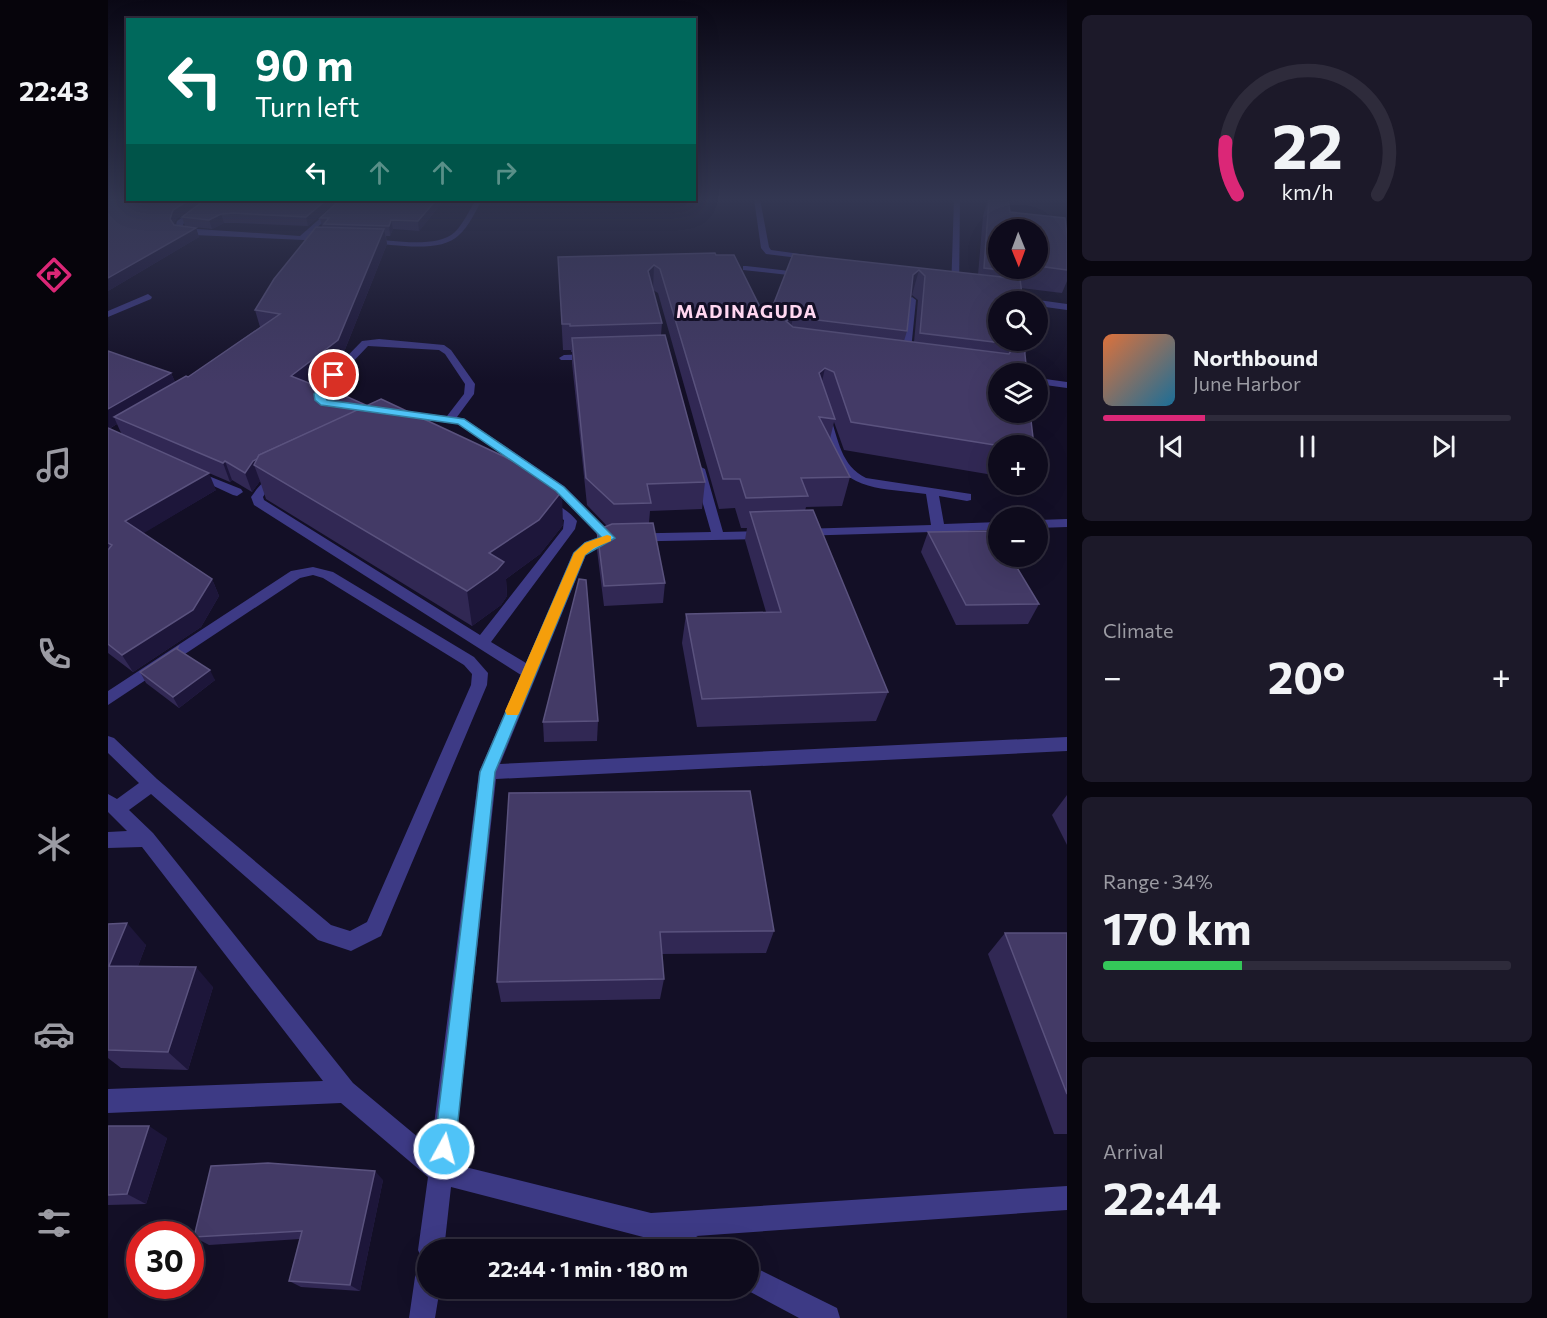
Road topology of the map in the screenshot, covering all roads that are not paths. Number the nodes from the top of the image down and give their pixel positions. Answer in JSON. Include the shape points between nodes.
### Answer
{"nodes":[{"id":1,"x":796,"y":261,"type":"edge"},
{"id":2,"x":956,"y":261,"type":"edge"},
{"id":3,"x":746,"y":268,"type":"dead end"},
{"id":4,"x":945,"y":272,"type":"edge"},
{"id":5,"x":793,"y":273,"type":"junction"},
{"id":6,"x":956,"y":274,"type":"junction"},
{"id":7,"x":816,"y":276,"type":"edge"},
{"id":8,"x":944,"y":291,"type":"edge"},
{"id":9,"x":955,"y":293,"type":"junction"},
{"id":10,"x":967,"y":294,"type":"edge"},
{"id":11,"x":148,"y":297,"type":"dead end"},
{"id":12,"x":912,"y":300,"type":"edge"},
{"id":13,"x":1048,"y":304,"type":"edge"},
{"id":14,"x":1067,"y":307,"type":"edge"},
{"id":15,"x":108,"y":314,"type":"edge"},
{"id":16,"x":598,"y":357,"type":"edge"},
{"id":17,"x":564,"y":358,"type":"dead end"},
{"id":18,"x":893,"y":362,"type":"edge"},
{"id":19,"x":905,"y":364,"type":"junction"},
{"id":20,"x":917,"y":365,"type":"edge"},
{"id":21,"x":1048,"y":382,"type":"edge"},
{"id":22,"x":1067,"y":385,"type":"edge"},
{"id":23,"x":820,"y":400,"type":"edge"},
{"id":24,"x":334,"y":406,"type":"edge"},
{"id":25,"x":382,"y":412,"type":"edge"},
{"id":26,"x":450,"y":419,"type":"junction"},
{"id":27,"x":393,"y":425,"type":"edge"},
{"id":28,"x":416,"y":432,"type":"edge"},
{"id":29,"x":695,"y":453,"type":"edge"},
{"id":30,"x":184,"y":469,"type":"edge"},
{"id":31,"x":295,"y":470,"type":"edge"},
{"id":32,"x":237,"y":492,"type":"dead end"},
{"id":33,"x":932,"y":492,"type":"junction"},
{"id":34,"x":967,"y":497,"type":"dead end"},
{"id":35,"x":538,"y":500,"type":"edge"},
{"id":36,"x":1067,"y":523,"type":"edge"},
{"id":37,"x":1048,"y":524,"type":"edge"},
{"id":38,"x":988,"y":526,"type":"edge"},
{"id":39,"x":938,"y":528,"type":"junction"},
{"id":40,"x":717,"y":536,"type":"junction"},
{"id":41,"x":609,"y":538,"type":"junction"},
{"id":42,"x":482,"y":642,"type":"junction"},
{"id":43,"x":528,"y":672,"type":"junction"},
{"id":44,"x":108,"y":699,"type":"edge"},
{"id":45,"x":108,"y":743,"type":"edge"},
{"id":46,"x":1067,"y":744,"type":"edge"},
{"id":47,"x":488,"y":772,"type":"junction"},
{"id":48,"x":151,"y":784,"type":"junction"},
{"id":49,"x":113,"y":805,"type":"edge"},
{"id":50,"x":147,"y":839,"type":"junction"},
{"id":51,"x":108,"y":840,"type":"edge"},
{"id":52,"x":345,"y":1091,"type":"junction"},
{"id":53,"x":108,"y":1101,"type":"edge"},
{"id":54,"x":442,"y":1173,"type":"junction"},
{"id":55,"x":1067,"y":1198,"type":"edge"},
{"id":56,"x":651,"y":1226,"type":"junction"},
{"id":57,"x":433,"y":1239,"type":"edge"},
{"id":58,"x":676,"y":1239,"type":"edge"},
{"id":59,"x":759,"y":1283,"type":"edge"},
{"id":60,"x":425,"y":1299,"type":"edge"},
{"id":61,"x":422,"y":1318,"type":"edge"},
{"id":62,"x":827,"y":1318,"type":"edge"}],
"edges":[{"from":1,"to":5,"type":"street"},
{"from":2,"to":6,"type":"street"},
{"from":3,"to":5,"type":"street"},
{"from":4,"to":6,"type":"street"},
{"from":5,"to":7,"type":"street"},
{"from":6,"to":9,"type":"street"},
{"from":8,"to":9,"type":"street"},
{"from":9,"to":10,"type":"street"},
{"from":11,"to":15,"type":"street"},
{"from":12,"to":19,"type":"street"},
{"from":13,"to":14,"type":"street"},
{"from":16,"to":17,"type":"street"},
{"from":18,"to":19,"type":"street"},
{"from":19,"to":20,"type":"street"},
{"from":21,"to":22,"type":"street"},
{"from":23,"to":33,"type":"street","via":[[846,472],[863,481]]},
{"from":24,"to":26,"type":"street","via":[[320,400],[321,389],[360,346],[373,342],[441,347],[471,384],[469,394]]},
{"from":25,"to":26,"type":"street"},
{"from":26,"to":41,"type":"street","via":[[461,421],[560,489]]},
{"from":27,"to":28,"type":"street"},
{"from":29,"to":40,"type":"street"},
{"from":30,"to":32,"type":"street"},
{"from":31,"to":42,"type":"street","via":[[265,485],[258,502]]},
{"from":33,"to":34,"type":"street"},
{"from":33,"to":39,"type":"street"},
{"from":35,"to":42,"type":"street","via":[[568,517],[571,525]]},
{"from":36,"to":37,"type":"street"},
{"from":38,"to":39,"type":"street"},
{"from":39,"to":40,"type":"street"},
{"from":40,"to":41,"type":"street"},
{"from":41,"to":43,"type":"street","via":[[580,553]]},
{"from":42,"to":43,"type":"street"},
{"from":43,"to":47,"type":"street"},
{"from":44,"to":48,"type":"street","via":[[296,574],[314,571],[338,581],[480,672],[479,685],[374,929],[351,941],[325,933]]},
{"from":45,"to":48,"type":"street"},
{"from":46,"to":47,"type":"street"},
{"from":47,"to":54,"type":"street"},
{"from":48,"to":49,"type":"street"},
{"from":49,"to":50,"type":"street"},
{"from":50,"to":51,"type":"street"},
{"from":50,"to":52,"type":"street"},
{"from":52,"to":53,"type":"street"},
{"from":52,"to":54,"type":"street"},
{"from":54,"to":56,"type":"street"},
{"from":54,"to":57,"type":"street"},
{"from":55,"to":56,"type":"street"},
{"from":56,"to":58,"type":"street"},
{"from":59,"to":62,"type":"street"},
{"from":60,"to":61,"type":"street"}]}
